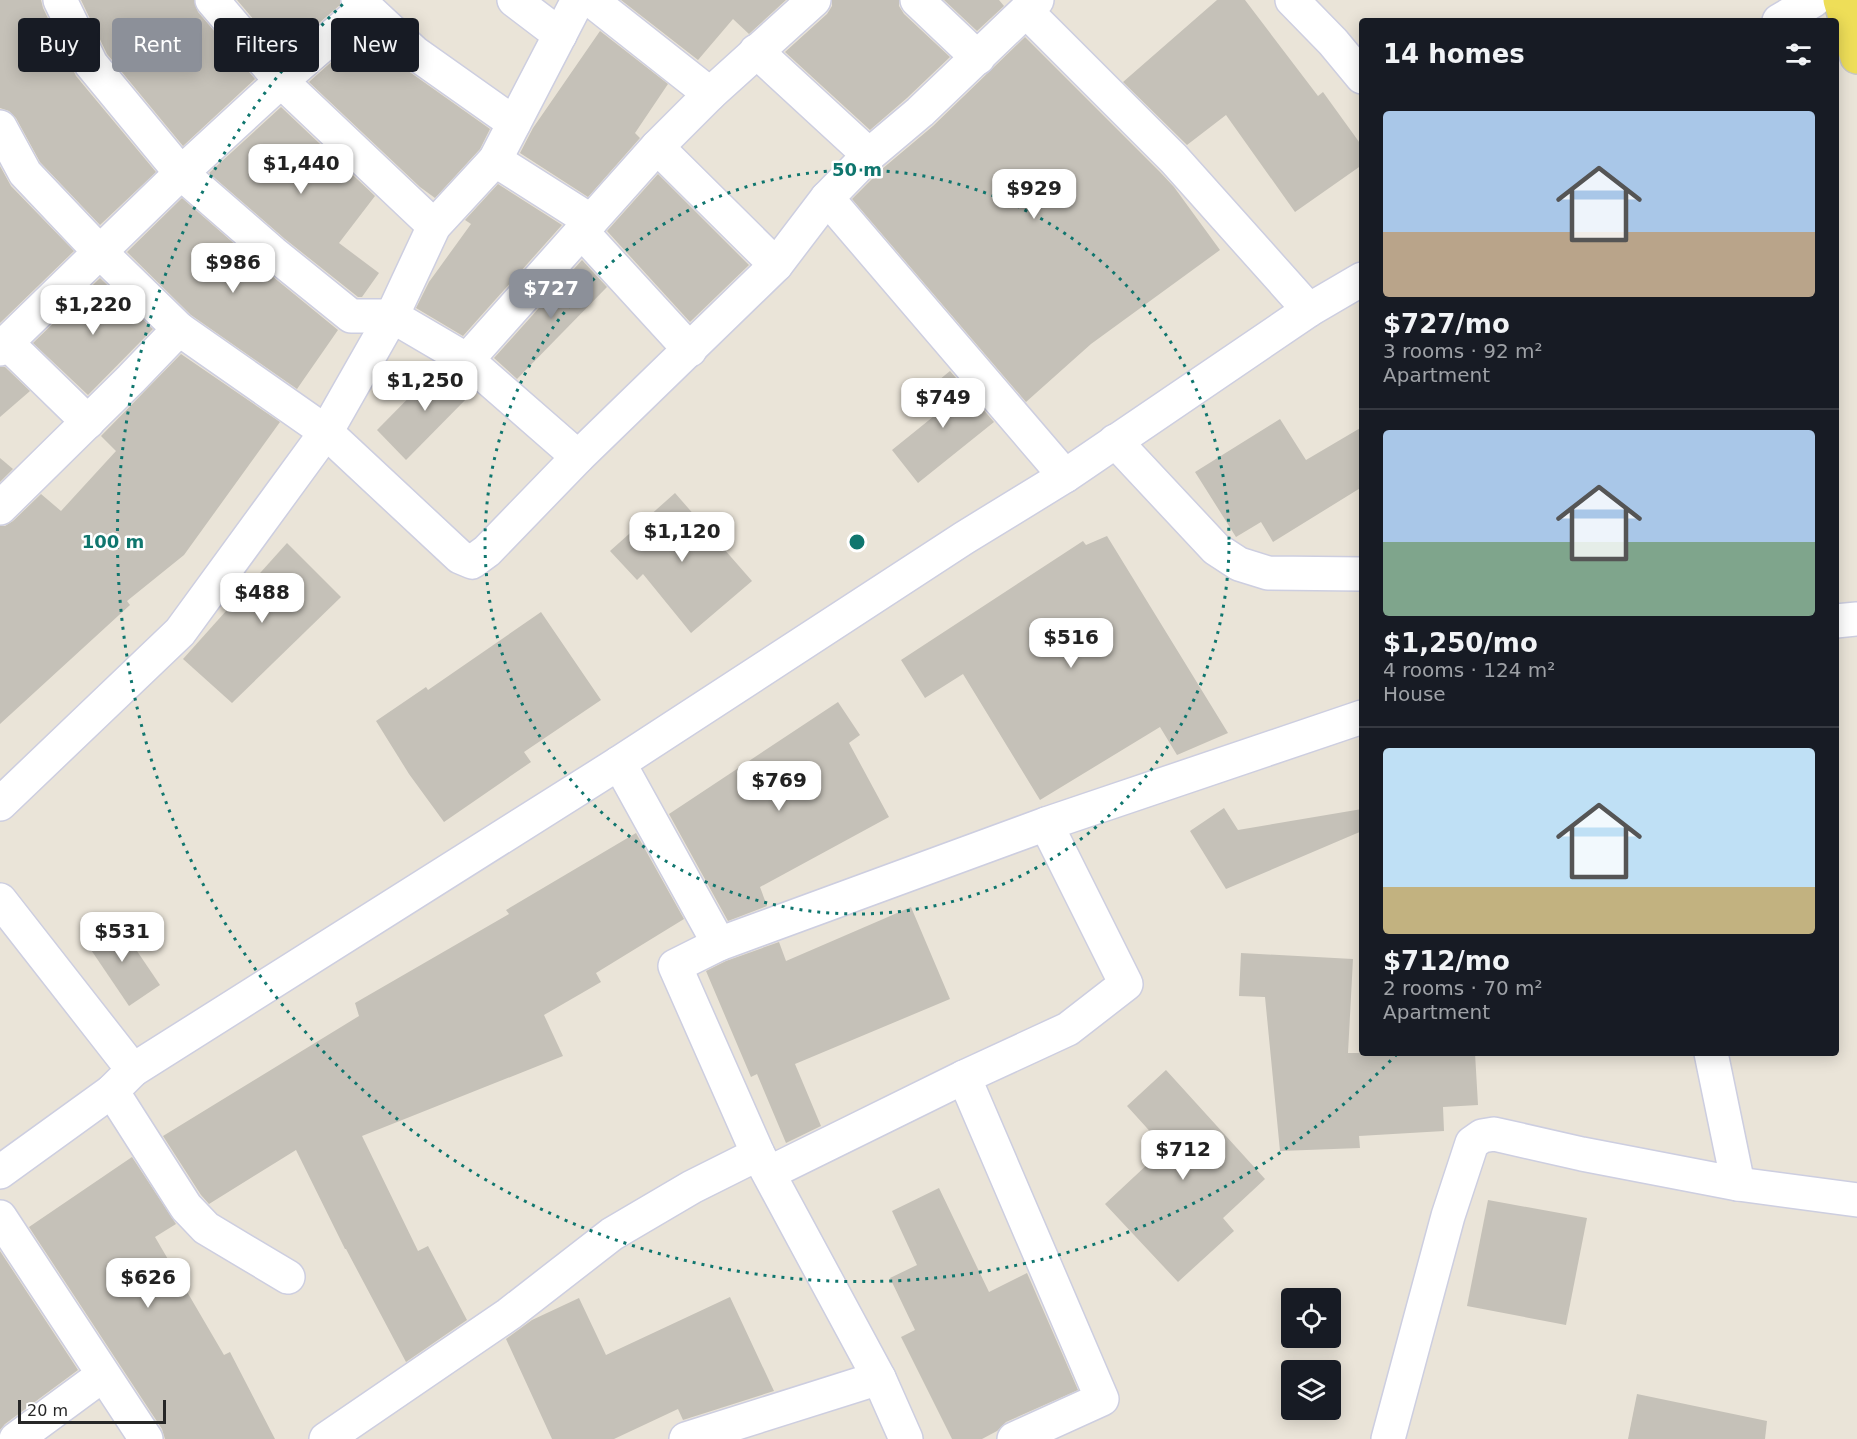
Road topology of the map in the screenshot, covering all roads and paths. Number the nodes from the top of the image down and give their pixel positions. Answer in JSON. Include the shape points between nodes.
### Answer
{"nodes":[{"id":1,"x":60,"y":0,"type":"edge"},
{"id":2,"x":212,"y":0,"type":"edge"},
{"id":3,"x":514,"y":0,"type":"edge"},
{"id":4,"x":578,"y":0,"type":"edge"},
{"id":5,"x":591,"y":0,"type":"edge"},
{"id":6,"x":814,"y":0,"type":"edge"},
{"id":7,"x":917,"y":0,"type":"edge"},
{"id":8,"x":1292,"y":0,"type":"edge"},
{"id":9,"x":1814,"y":0,"type":"edge"},
{"id":10,"x":1839,"y":0,"type":"edge"},
{"id":11,"x":361,"y":4,"type":"edge"},
{"id":12,"x":1032,"y":5,"type":"edge"},
{"id":13,"x":1784,"y":18,"type":"edge"},
{"id":14,"x":560,"y":35,"type":"junction"},
{"id":15,"x":756,"y":51,"type":"junction"},
{"id":16,"x":1857,"y":57,"type":"edge"},
{"id":17,"x":978,"y":58,"type":"junction"},
{"id":18,"x":1359,"y":73,"type":"edge"},
{"id":19,"x":281,"y":81,"type":"junction"},
{"id":20,"x":710,"y":94,"type":"junction"},
{"id":21,"x":514,"y":123,"type":"junction"},
{"id":22,"x":0,"y":127,"type":"edge"},
{"id":23,"x":657,"y":147,"type":"junction"},
{"id":24,"x":869,"y":155,"type":"junction"},
{"id":25,"x":495,"y":160,"type":"junction"},
{"id":26,"x":181,"y":172,"type":"junction"},
{"id":27,"x":827,"y":198,"type":"junction"},
{"id":28,"x":434,"y":226,"type":"junction"},
{"id":29,"x":586,"y":226,"type":"junction"},
{"id":30,"x":99,"y":251,"type":"junction"},
{"id":31,"x":776,"y":266,"type":"junction"},
{"id":32,"x":1359,"y":281,"type":"edge"},
{"id":33,"x":1309,"y":310,"type":"junction"},
{"id":34,"x":392,"y":316,"type":"junction"},
{"id":35,"x":179,"y":328,"type":"junction"},
{"id":36,"x":4,"y":346,"type":"edge"},
{"id":37,"x":690,"y":350,"type":"junction"},
{"id":38,"x":466,"y":360,"type":"junction"},
{"id":39,"x":88,"y":422,"type":"junction"},
{"id":40,"x":326,"y":432,"type":"junction"},
{"id":41,"x":1115,"y":441,"type":"junction"},
{"id":42,"x":578,"y":457,"type":"junction"},
{"id":43,"x":1065,"y":476,"type":"junction"},
{"id":44,"x":0,"y":508,"type":"edge"},
{"id":45,"x":1359,"y":574,"type":"edge"},
{"id":46,"x":1857,"y":619,"type":"edge"},
{"id":47,"x":1839,"y":621,"type":"edge"},
{"id":48,"x":1359,"y":718,"type":"edge"},
{"id":49,"x":619,"y":762,"type":"junction"},
{"id":50,"x":0,"y":804,"type":"edge"},
{"id":51,"x":1046,"y":824,"type":"junction"},
{"id":52,"x":0,"y":900,"type":"edge"},
{"id":53,"x":719,"y":944,"type":"junction"},
{"id":54,"x":1712,"y":1056,"type":"edge"},
{"id":55,"x":964,"y":1077,"type":"junction"},
{"id":56,"x":122,"y":1080,"type":"junction"},
{"id":57,"x":764,"y":1163,"type":"junction"},
{"id":58,"x":0,"y":1172,"type":"edge"},
{"id":59,"x":1738,"y":1184,"type":"junction"},
{"id":60,"x":1857,"y":1200,"type":"edge"},
{"id":61,"x":0,"y":1217,"type":"edge"},
{"id":62,"x":288,"y":1277,"type":"dead end"},
{"id":63,"x":103,"y":1375,"type":"junction"},
{"id":64,"x":879,"y":1378,"type":"junction"},
{"id":65,"x":1057,"y":1430,"type":"edge"},
{"id":66,"x":16,"y":1439,"type":"edge"},
{"id":67,"x":146,"y":1439,"type":"edge"},
{"id":68,"x":326,"y":1439,"type":"edge"},
{"id":69,"x":686,"y":1439,"type":"edge"},
{"id":70,"x":906,"y":1439,"type":"edge"},
{"id":71,"x":1014,"y":1439,"type":"edge"},
{"id":72,"x":1388,"y":1439,"type":"edge"}],
"edges":[{"from":1,"to":26,"type":"street","via":[[92,64]]},
{"from":2,"to":19,"type":"street"},
{"from":3,"to":14,"type":"street"},
{"from":4,"to":14,"type":"street"},
{"from":5,"to":20,"type":"street"},
{"from":6,"to":15,"type":"street"},
{"from":7,"to":17,"type":"street"},
{"from":8,"to":18,"type":"street"},
{"from":9,"to":13,"type":"street"},
{"from":10,"to":16,"type":"main road"},
{"from":11,"to":19,"type":"street"},
{"from":11,"to":21,"type":"street","via":[[415,53]]},
{"from":12,"to":17,"type":"street"},
{"from":12,"to":33,"type":"street"},
{"from":14,"to":21,"type":"street"},
{"from":15,"to":20,"type":"street"},
{"from":15,"to":24,"type":"street"},
{"from":17,"to":24,"type":"street"},
{"from":19,"to":26,"type":"street"},
{"from":19,"to":28,"type":"street"},
{"from":20,"to":23,"type":"street"},
{"from":21,"to":25,"type":"street"},
{"from":22,"to":30,"type":"street","via":[[25,173]]},
{"from":23,"to":29,"type":"street"},
{"from":23,"to":31,"type":"street"},
{"from":24,"to":27,"type":"street"},
{"from":25,"to":28,"type":"street"},
{"from":25,"to":29,"type":"street"},
{"from":26,"to":30,"type":"street"},
{"from":26,"to":34,"type":"street","via":[[351,316]]},
{"from":27,"to":31,"type":"street"},
{"from":27,"to":43,"type":"street"},
{"from":28,"to":34,"type":"street"},
{"from":29,"to":37,"type":"street"},
{"from":29,"to":38,"type":"street"},
{"from":30,"to":35,"type":"street"},
{"from":30,"to":36,"type":"street"},
{"from":31,"to":37,"type":"street"},
{"from":32,"to":33,"type":"street"},
{"from":33,"to":41,"type":"street"},
{"from":34,"to":38,"type":"street"},
{"from":34,"to":40,"type":"street"},
{"from":35,"to":39,"type":"street"},
{"from":35,"to":40,"type":"street"},
{"from":36,"to":39,"type":"street"},
{"from":37,"to":42,"type":"street"},
{"from":38,"to":42,"type":"street"},
{"from":39,"to":44,"type":"street"},
{"from":40,"to":42,"type":"street","via":[[460,557],[472,562]]},
{"from":40,"to":50,"type":"street","via":[[180,632]]},
{"from":41,"to":43,"type":"street"},
{"from":41,"to":45,"type":"street","via":[[1216,549],[1239,564],[1268,573]]},
{"from":43,"to":49,"type":"street"},
{"from":46,"to":47,"type":"street"},
{"from":48,"to":51,"type":"street"},
{"from":49,"to":53,"type":"street"},
{"from":49,"to":56,"type":"street"},
{"from":51,"to":53,"type":"street"},
{"from":51,"to":55,"type":"street","via":[[1126,984],[1068,1029]]},
{"from":52,"to":56,"type":"street"},
{"from":53,"to":57,"type":"street","via":[[675,966]]},
{"from":54,"to":59,"type":"street"},
{"from":55,"to":57,"type":"street"},
{"from":55,"to":65,"type":"street","via":[[1102,1399]]},
{"from":56,"to":58,"type":"street"},
{"from":56,"to":62,"type":"street","via":[[186,1207],[206,1228]]},
{"from":57,"to":64,"type":"street"},
{"from":57,"to":68,"type":"street","via":[[692,1187],[612,1234],[509,1314]]},
{"from":59,"to":60,"type":"street"},
{"from":59,"to":72,"type":"street","via":[[1494,1134],[1476,1139],[1448,1216]]},
{"from":61,"to":63,"type":"street"},
{"from":63,"to":66,"type":"street"},
{"from":63,"to":67,"type":"street"},
{"from":64,"to":69,"type":"street"},
{"from":64,"to":70,"type":"street"},
{"from":65,"to":71,"type":"street"}]}
